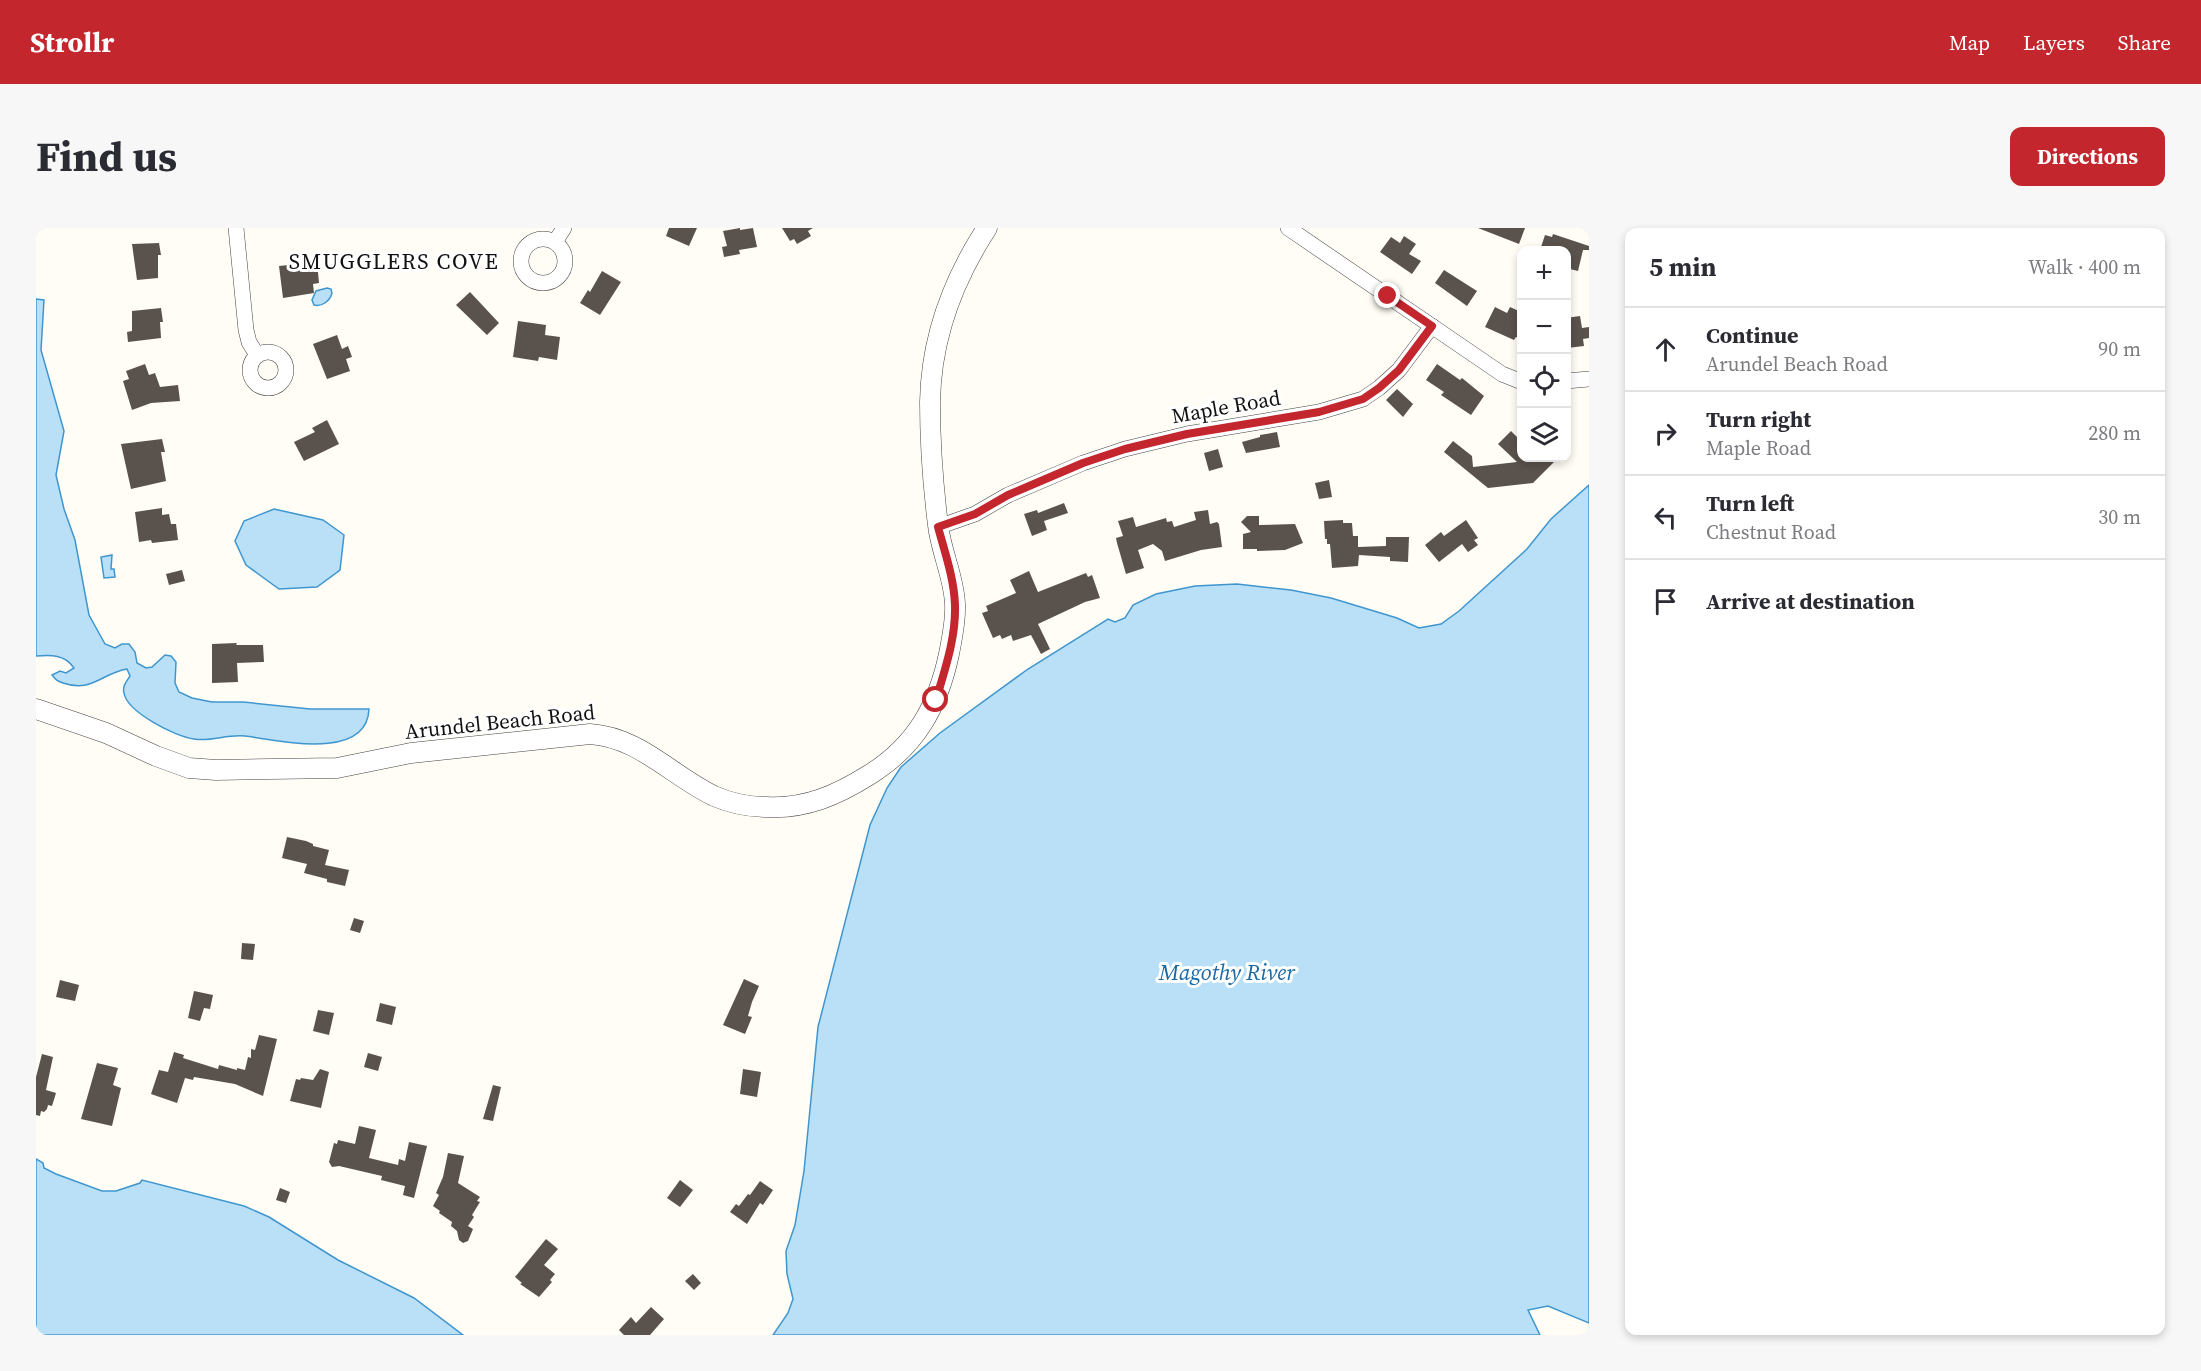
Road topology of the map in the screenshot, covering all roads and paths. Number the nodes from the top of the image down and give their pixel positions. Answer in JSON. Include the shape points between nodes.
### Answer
{"nodes":[{"id":1,"x":236,"y":228,"type":"edge"},
{"id":2,"x":564,"y":228,"type":"edge"},
{"id":3,"x":987,"y":228,"type":"edge"},
{"id":4,"x":1288,"y":228,"type":"edge"},
{"id":5,"x":555,"y":242,"type":"dead end"},
{"id":6,"x":1432,"y":326,"type":"junction"},
{"id":7,"x":257,"y":355,"type":"dead end"},
{"id":8,"x":1589,"y":379,"type":"edge"},
{"id":9,"x":1517,"y":380,"type":"edge"},
{"id":10,"x":1571,"y":381,"type":"edge"},
{"id":11,"x":938,"y":527,"type":"junction"},
{"id":12,"x":36,"y":709,"type":"edge"}],
"edges":[{"from":1,"to":7,"type":"street","via":[[246,330]]},
{"from":2,"to":5,"type":"street"},
{"from":3,"to":11,"type":"street","name":"Arundel Beach Road","via":[[964,268],[937,339],[930,402]]},
{"from":4,"to":6,"type":"street"},
{"from":6,"to":9,"type":"street"},
{"from":6,"to":11,"type":"street","name":"Maple Road","via":[[1399,370],[1363,399],[1319,412],[1187,434],[1125,449],[1073,467],[975,514]]},
{"from":8,"to":10,"type":"street"},
{"from":11,"to":12,"type":"street","name":"Arundel Beach Road","via":[[955,604],[947,663],[936,700],[914,736],[877,770],[825,799],[796,807],[741,804],[715,796],[626,742],[607,735],[411,753],[337,768],[216,770],[180,765],[106,733]]}]}
